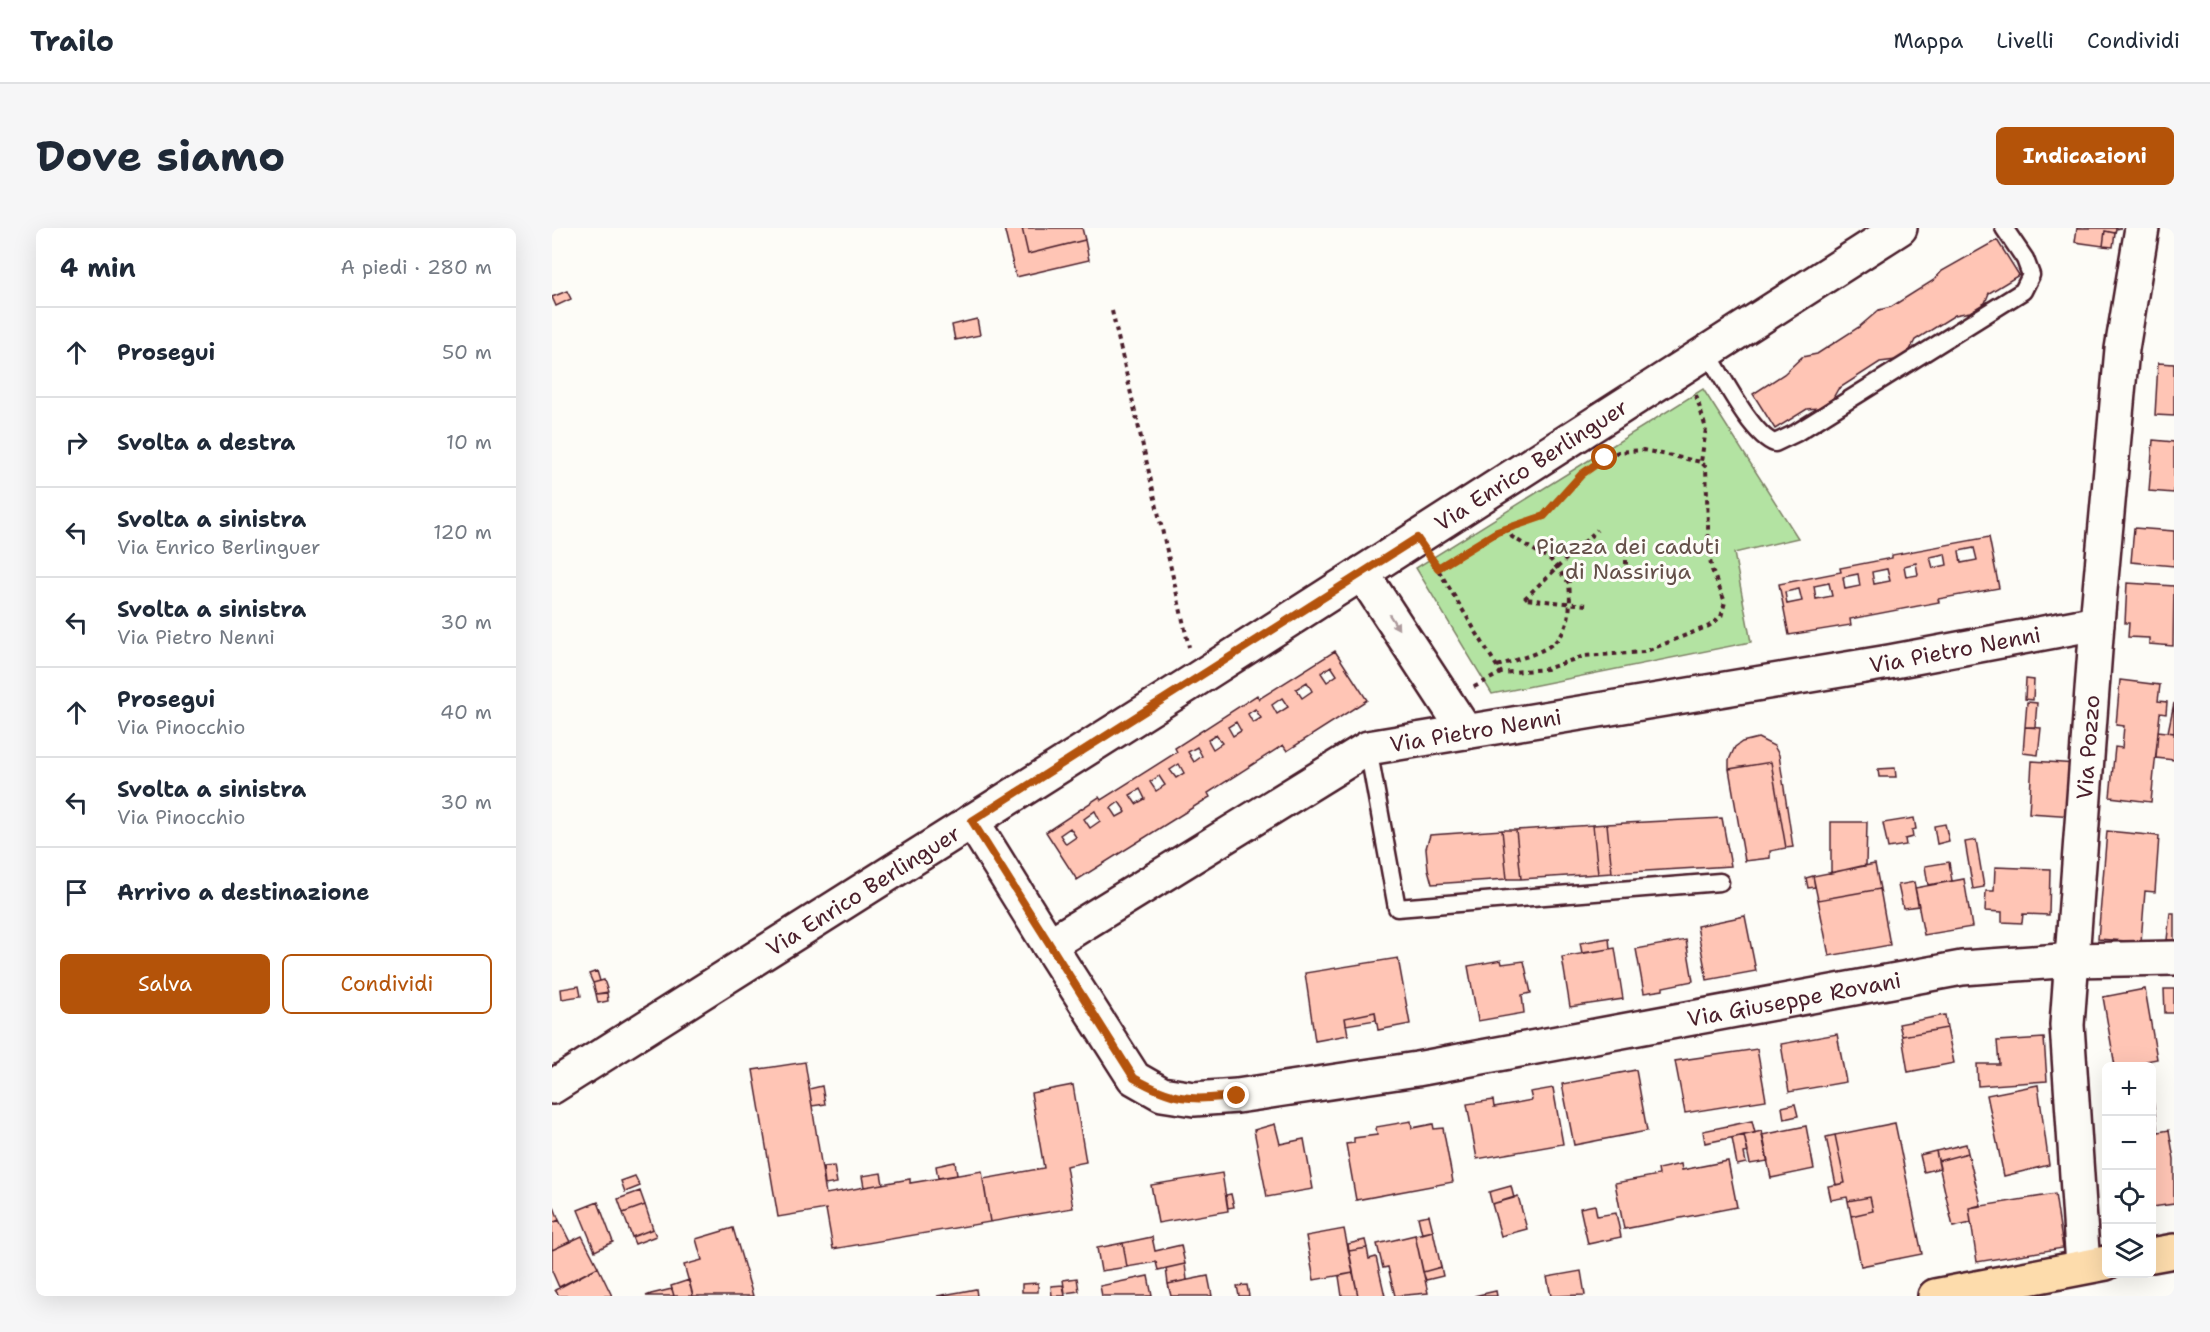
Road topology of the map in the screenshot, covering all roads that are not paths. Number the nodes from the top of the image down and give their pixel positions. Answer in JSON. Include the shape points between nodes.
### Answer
{"nodes":[{"id":1,"x":1900,"y":228,"type":"edge"},
{"id":2,"x":2004,"y":228,"type":"edge"},
{"id":3,"x":2142,"y":228,"type":"edge"},
{"id":4,"x":1694,"y":360,"type":"junction"},
{"id":5,"x":1362,"y":573,"type":"junction"},
{"id":6,"x":2097,"y":623,"type":"junction"},
{"id":7,"x":1466,"y":732,"type":"junction"},
{"id":8,"x":1368,"y":748,"type":"junction"},
{"id":9,"x":972,"y":821,"type":"junction"},
{"id":10,"x":1720,"y":882,"type":"dead end"},
{"id":11,"x":1049,"y":945,"type":"junction"},
{"id":12,"x":2174,"y":958,"type":"edge"},
{"id":13,"x":2073,"y":960,"type":"junction"},
{"id":14,"x":552,"y":1087,"type":"edge"},
{"id":15,"x":2174,"y":1251,"type":"edge"},
{"id":16,"x":2156,"y":1254,"type":"edge"},
{"id":17,"x":2095,"y":1264,"type":"edge"},
{"id":18,"x":1935,"y":1296,"type":"edge"}],
"edges":[{"from":1,"to":4,"type":"street","name":"Via Enrico Berlinguer"},
{"from":2,"to":4,"type":"lane","via":[[2031,275],[2023,291],[1775,444],[1766,440]]},
{"from":3,"to":6,"type":"street","name":"Via Pozzo","via":[[2122,349]]},
{"from":4,"to":5,"type":"street","name":"Via Enrico Berlinguer"},
{"from":5,"to":7,"type":"street","one_way":true},
{"from":5,"to":9,"type":"street","name":"Via Enrico Berlinguer"},
{"from":6,"to":7,"type":"street","name":"Via Pietro Nenni","via":[[1889,662]]},
{"from":6,"to":13,"type":"street","name":"Via Pozzo"},
{"from":7,"to":8,"type":"street","name":"Via Pietro Nenni"},
{"from":8,"to":10,"type":"lane","via":[[1397,908]]},
{"from":8,"to":11,"type":"street","name":"Via Pietro Nenni"},
{"from":9,"to":11,"type":"street"},
{"from":9,"to":14,"type":"street","name":"Via Enrico Berlinguer"},
{"from":11,"to":13,"type":"street","name":"Via Giuseppe Rovani","via":[[1134,1078],[1162,1094],[1194,1099],[1417,1069],[1962,968]]},
{"from":12,"to":13,"type":"street","name":"Via Giuseppe Rovani"},
{"from":13,"to":17,"type":"street","name":"Via Pozzo","via":[[2067,1025]]},
{"from":15,"to":16,"type":"main road"},
{"from":17,"to":18,"type":"main road"}]}
